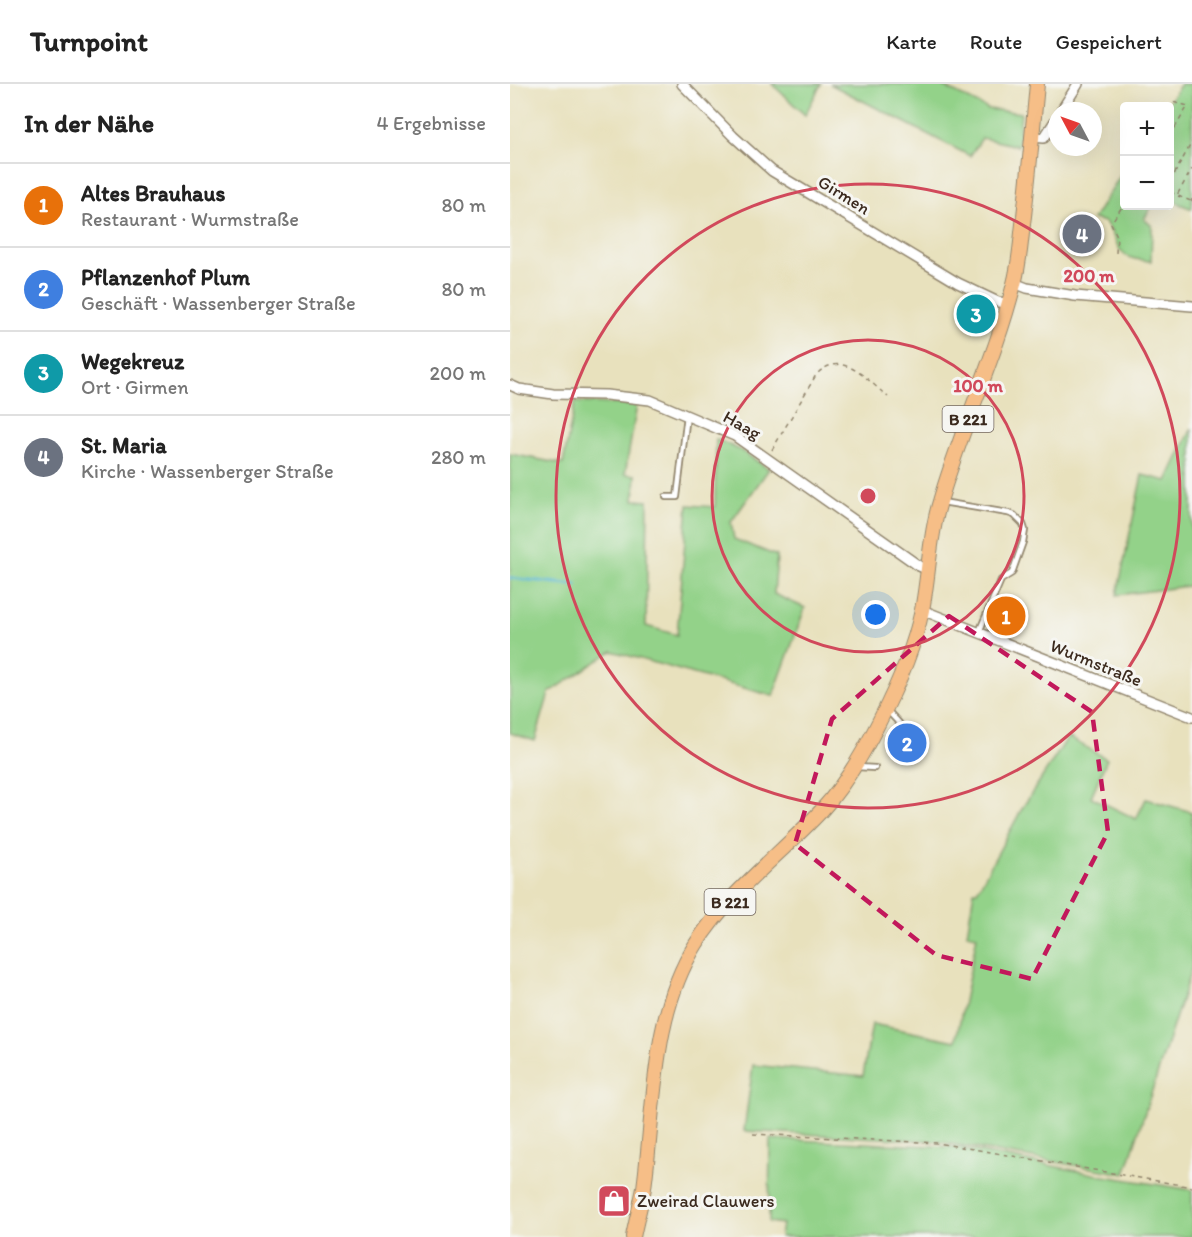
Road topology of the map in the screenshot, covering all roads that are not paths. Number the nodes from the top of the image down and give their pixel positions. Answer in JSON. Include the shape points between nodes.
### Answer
{"nodes":[{"id":1,"x":682,"y":84,"type":"edge"},
{"id":2,"x":1037,"y":84,"type":"edge"},
{"id":3,"x":1078,"y":84,"type":"edge"},
{"id":4,"x":1067,"y":102,"type":"edge"},
{"id":5,"x":1048,"y":132,"type":"edge"},
{"id":6,"x":1032,"y":137,"type":"junction"},
{"id":7,"x":1014,"y":283,"type":"junction"},
{"id":8,"x":1009,"y":303,"type":"junction"},
{"id":9,"x":1192,"y":306,"type":"edge"},
{"id":10,"x":510,"y":385,"type":"edge"},
{"id":11,"x":687,"y":415,"type":"junction"},
{"id":12,"x":666,"y":497,"type":"dead end"},
{"id":13,"x":940,"y":502,"type":"junction"},
{"id":14,"x":928,"y":570,"type":"junction"},
{"id":15,"x":922,"y":610,"type":"junction"},
{"id":16,"x":979,"y":633,"type":"junction"},
{"id":17,"x":886,"y":708,"type":"junction"},
{"id":18,"x":1192,"y":717,"type":"edge"},
{"id":19,"x":899,"y":723,"type":"dead end"},
{"id":20,"x":854,"y":767,"type":"junction"},
{"id":21,"x":875,"y":768,"type":"dead end"},
{"id":22,"x":633,"y":1237,"type":"edge"}],
"edges":[{"from":1,"to":8,"type":"street","name":"Girmen","via":[[772,171],[958,283],[998,302]]},
{"from":2,"to":6,"type":"main road","number":"B 221"},
{"from":3,"to":4,"type":"street"},
{"from":5,"to":6,"type":"street","via":[[1044,138]]},
{"from":6,"to":7,"type":"main road","number":"B 221"},
{"from":7,"to":8,"type":"main road","number":"B 221"},
{"from":7,"to":9,"type":"street","via":[[1075,296]]},
{"from":8,"to":13,"type":"main road","number":"B 221","via":[[976,413]]},
{"from":10,"to":11,"type":"street","name":"Haag","via":[[553,394],[650,400]]},
{"from":11,"to":12,"type":"lane","via":[[677,497]]},
{"from":11,"to":14,"type":"street","name":"Haag","via":[[735,436]]},
{"from":13,"to":14,"type":"main road","number":"B 221"},
{"from":13,"to":16,"type":"lane","via":[[1008,513],[1025,530],[1012,573],[1001,580]]},
{"from":14,"to":15,"type":"main road","number":"B 221"},
{"from":15,"to":16,"type":"street","name":"Wurmstraße"},
{"from":15,"to":17,"type":"main road","number":"B 221"},
{"from":16,"to":18,"type":"street","name":"Wurmstraße"},
{"from":17,"to":19,"type":"lane"},
{"from":17,"to":20,"type":"main road","number":"B 221"},
{"from":20,"to":21,"type":"lane"},
{"from":20,"to":22,"type":"main road","number":"B 221","via":[[822,810],[707,928],[679,975],[659,1055],[643,1191]]}]}
